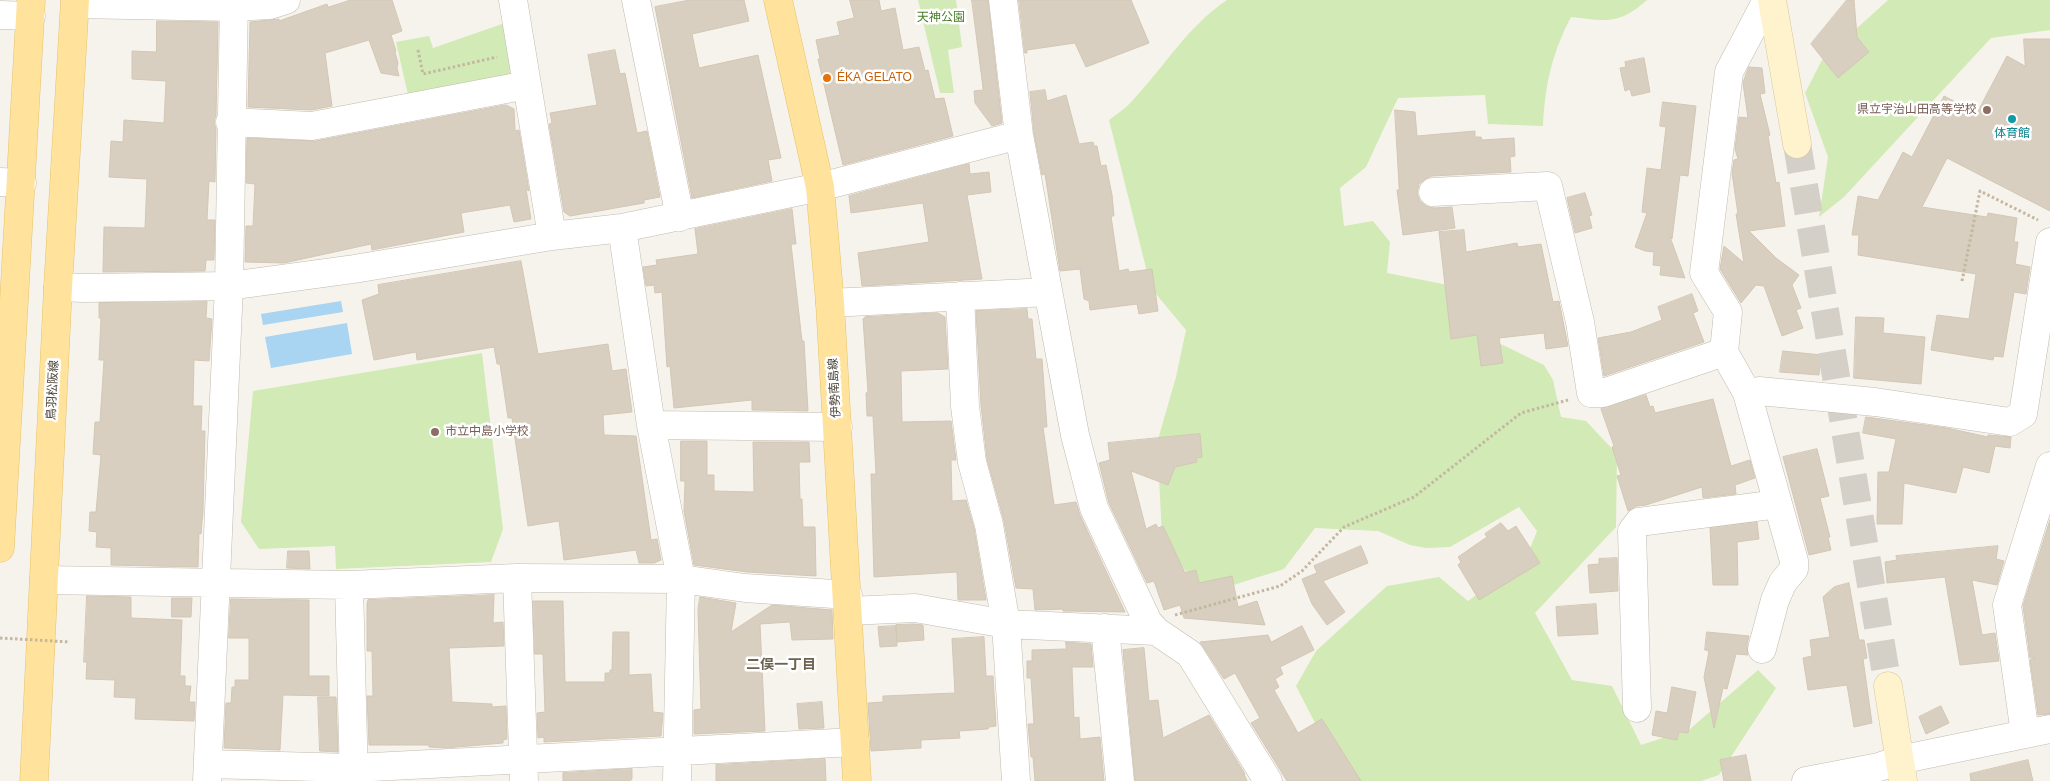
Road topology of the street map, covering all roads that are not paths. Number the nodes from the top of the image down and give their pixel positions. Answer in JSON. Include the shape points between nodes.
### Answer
{"nodes":[{"id":1,"x":286,"y":0,"type":"edge"},
{"id":2,"x":513,"y":0,"type":"edge"},
{"id":3,"x":636,"y":0,"type":"edge"},
{"id":4,"x":778,"y":0,"type":"edge"},
{"id":5,"x":1003,"y":0,"type":"edge"},
{"id":6,"x":1767,"y":0,"type":"edge"},
{"id":7,"x":1772,"y":0,"type":"edge"},
{"id":8,"x":75,"y":2,"type":"edge"},
{"id":9,"x":234,"y":3,"type":"edge"},
{"id":10,"x":31,"y":8,"type":"edge"},
{"id":11,"x":0,"y":15,"type":"edge"},
{"id":12,"x":527,"y":85,"type":"junction"},
{"id":13,"x":230,"y":122,"type":"junction"},
{"id":14,"x":1019,"y":135,"type":"junction"},
{"id":15,"x":1797,"y":144,"type":"tunnel mouth"},
{"id":16,"x":11,"y":182,"type":"edge"},
{"id":17,"x":820,"y":187,"type":"junction"},
{"id":18,"x":1433,"y":192,"type":"dead end"},
{"id":19,"x":680,"y":217,"type":"junction"},
{"id":20,"x":622,"y":228,"type":"junction"},
{"id":21,"x":2046,"y":232,"type":"edge"},
{"id":22,"x":552,"y":236,"type":"junction"},
{"id":23,"x":229,"y":286,"type":"junction"},
{"id":24,"x":58,"y":287,"type":"junction"},
{"id":25,"x":1048,"y":292,"type":"junction"},
{"id":26,"x":960,"y":296,"type":"junction"},
{"id":27,"x":830,"y":303,"type":"junction"},
{"id":28,"x":1724,"y":352,"type":"junction"},
{"id":29,"x":1747,"y":393,"type":"junction"},
{"id":30,"x":650,"y":425,"type":"junction"},
{"id":31,"x":838,"y":427,"type":"junction"},
{"id":32,"x":2050,"y":466,"type":"edge"},
{"id":33,"x":1778,"y":504,"type":"junction"},
{"id":34,"x":0,"y":548,"type":"edge"},
{"id":35,"x":517,"y":578,"type":"junction"},
{"id":36,"x":681,"y":579,"type":"junction"},
{"id":37,"x":44,"y":580,"type":"junction"},
{"id":38,"x":214,"y":583,"type":"junction"},
{"id":39,"x":349,"y":584,"type":"junction"},
{"id":40,"x":848,"y":603,"type":"junction"},
{"id":41,"x":1006,"y":624,"type":"junction"},
{"id":42,"x":1152,"y":626,"type":"junction"},
{"id":43,"x":1105,"y":628,"type":"junction"},
{"id":44,"x":1762,"y":649,"type":"dead end"},
{"id":45,"x":1888,"y":686,"type":"tunnel mouth"},
{"id":46,"x":1637,"y":708,"type":"dead end"},
{"id":47,"x":2038,"y":731,"type":"edge"},
{"id":48,"x":855,"y":742,"type":"junction"},
{"id":49,"x":677,"y":752,"type":"junction"},
{"id":50,"x":523,"y":770,"type":"edge"},
{"id":51,"x":1901,"y":771,"type":"edge"},
{"id":52,"x":207,"y":772,"type":"edge"},
{"id":53,"x":353,"y":774,"type":"edge"},
{"id":54,"x":34,"y":781,"type":"edge"},
{"id":55,"x":677,"y":781,"type":"edge"},
{"id":56,"x":857,"y":781,"type":"edge"},
{"id":57,"x":1016,"y":781,"type":"edge"},
{"id":58,"x":1120,"y":781,"type":"edge"},
{"id":59,"x":1268,"y":781,"type":"edge"},
{"id":60,"x":1806,"y":781,"type":"edge"}],
"edges":[{"from":1,"to":9,"type":"street","via":[[270,5]]},
{"from":2,"to":12,"type":"street"},
{"from":3,"to":19,"type":"street"},
{"from":4,"to":17,"type":"main road","name":"伊勢南島線"},
{"from":5,"to":14,"type":"street"},
{"from":6,"to":28,"type":"street","via":[[1729,72],[1704,273],[1728,312]]},
{"from":7,"to":15,"type":"street"},
{"from":8,"to":9,"type":"street"},
{"from":8,"to":24,"type":"main road","name":"鳥羽松阪線"},
{"from":9,"to":13,"type":"street"},
{"from":10,"to":11,"type":"street"},
{"from":10,"to":16,"type":"main road"},
{"from":12,"to":13,"type":"street","via":[[312,126]]},
{"from":12,"to":22,"type":"street"},
{"from":13,"to":23,"type":"street"},
{"from":14,"to":17,"type":"street"},
{"from":14,"to":25,"type":"street"},
{"from":16,"to":34,"type":"main road"},
{"from":17,"to":19,"type":"street"},
{"from":17,"to":27,"type":"main road","name":"伊勢南島線"},
{"from":18,"to":28,"type":"street","via":[[1548,186],[1580,322],[1591,393],[1603,393]]},
{"from":19,"to":20,"type":"street"},
{"from":20,"to":22,"type":"street"},
{"from":20,"to":30,"type":"street"},
{"from":21,"to":29,"type":"street","via":[[2023,414],[2010,422],[1875,402],[1760,391]]},
{"from":22,"to":23,"type":"street"},
{"from":23,"to":24,"type":"street"},
{"from":23,"to":38,"type":"street"},
{"from":24,"to":37,"type":"main road","name":"鳥羽松阪線"},
{"from":25,"to":26,"type":"street"},
{"from":25,"to":42,"type":"street","via":[[1075,435],[1094,508]]},
{"from":26,"to":27,"type":"street"},
{"from":26,"to":41,"type":"street","via":[[965,406],[972,462],[989,525]]},
{"from":27,"to":31,"type":"main road","name":"伊勢南島線"},
{"from":28,"to":29,"type":"street"},
{"from":29,"to":33,"type":"street"},
{"from":30,"to":31,"type":"street"},
{"from":30,"to":36,"type":"street"},
{"from":31,"to":40,"type":"main road","name":"伊勢南島線"},
{"from":32,"to":47,"type":"street","via":[[2007,605]]},
{"from":33,"to":44,"type":"street","via":[[1794,569],[1783,582],[1775,600]]},
{"from":33,"to":46,"type":"street","via":[[1639,522],[1632,531]]},
{"from":35,"to":36,"type":"street"},
{"from":35,"to":39,"type":"street"},
{"from":35,"to":50,"type":"street"},
{"from":36,"to":40,"type":"street"},
{"from":36,"to":49,"type":"street"},
{"from":37,"to":38,"type":"street"},
{"from":37,"to":54,"type":"main road","name":"鳥羽松阪線"},
{"from":38,"to":39,"type":"street"},
{"from":38,"to":52,"type":"street"},
{"from":39,"to":53,"type":"street"},
{"from":40,"to":41,"type":"street","via":[[915,608]]},
{"from":40,"to":48,"type":"main road","name":"伊勢南島線"},
{"from":41,"to":43,"type":"street"},
{"from":41,"to":57,"type":"street"},
{"from":42,"to":43,"type":"street"},
{"from":42,"to":59,"type":"street","via":[[1190,654]]},
{"from":43,"to":58,"type":"street"},
{"from":45,"to":51,"type":"street"},
{"from":47,"to":51,"type":"street"},
{"from":48,"to":49,"type":"street"},
{"from":48,"to":56,"type":"main road","name":"伊勢南島線"},
{"from":49,"to":50,"type":"street"},
{"from":49,"to":55,"type":"street"},
{"from":50,"to":53,"type":"street"},
{"from":51,"to":60,"type":"street","via":[[1879,767]]},
{"from":52,"to":53,"type":"street"}]}
